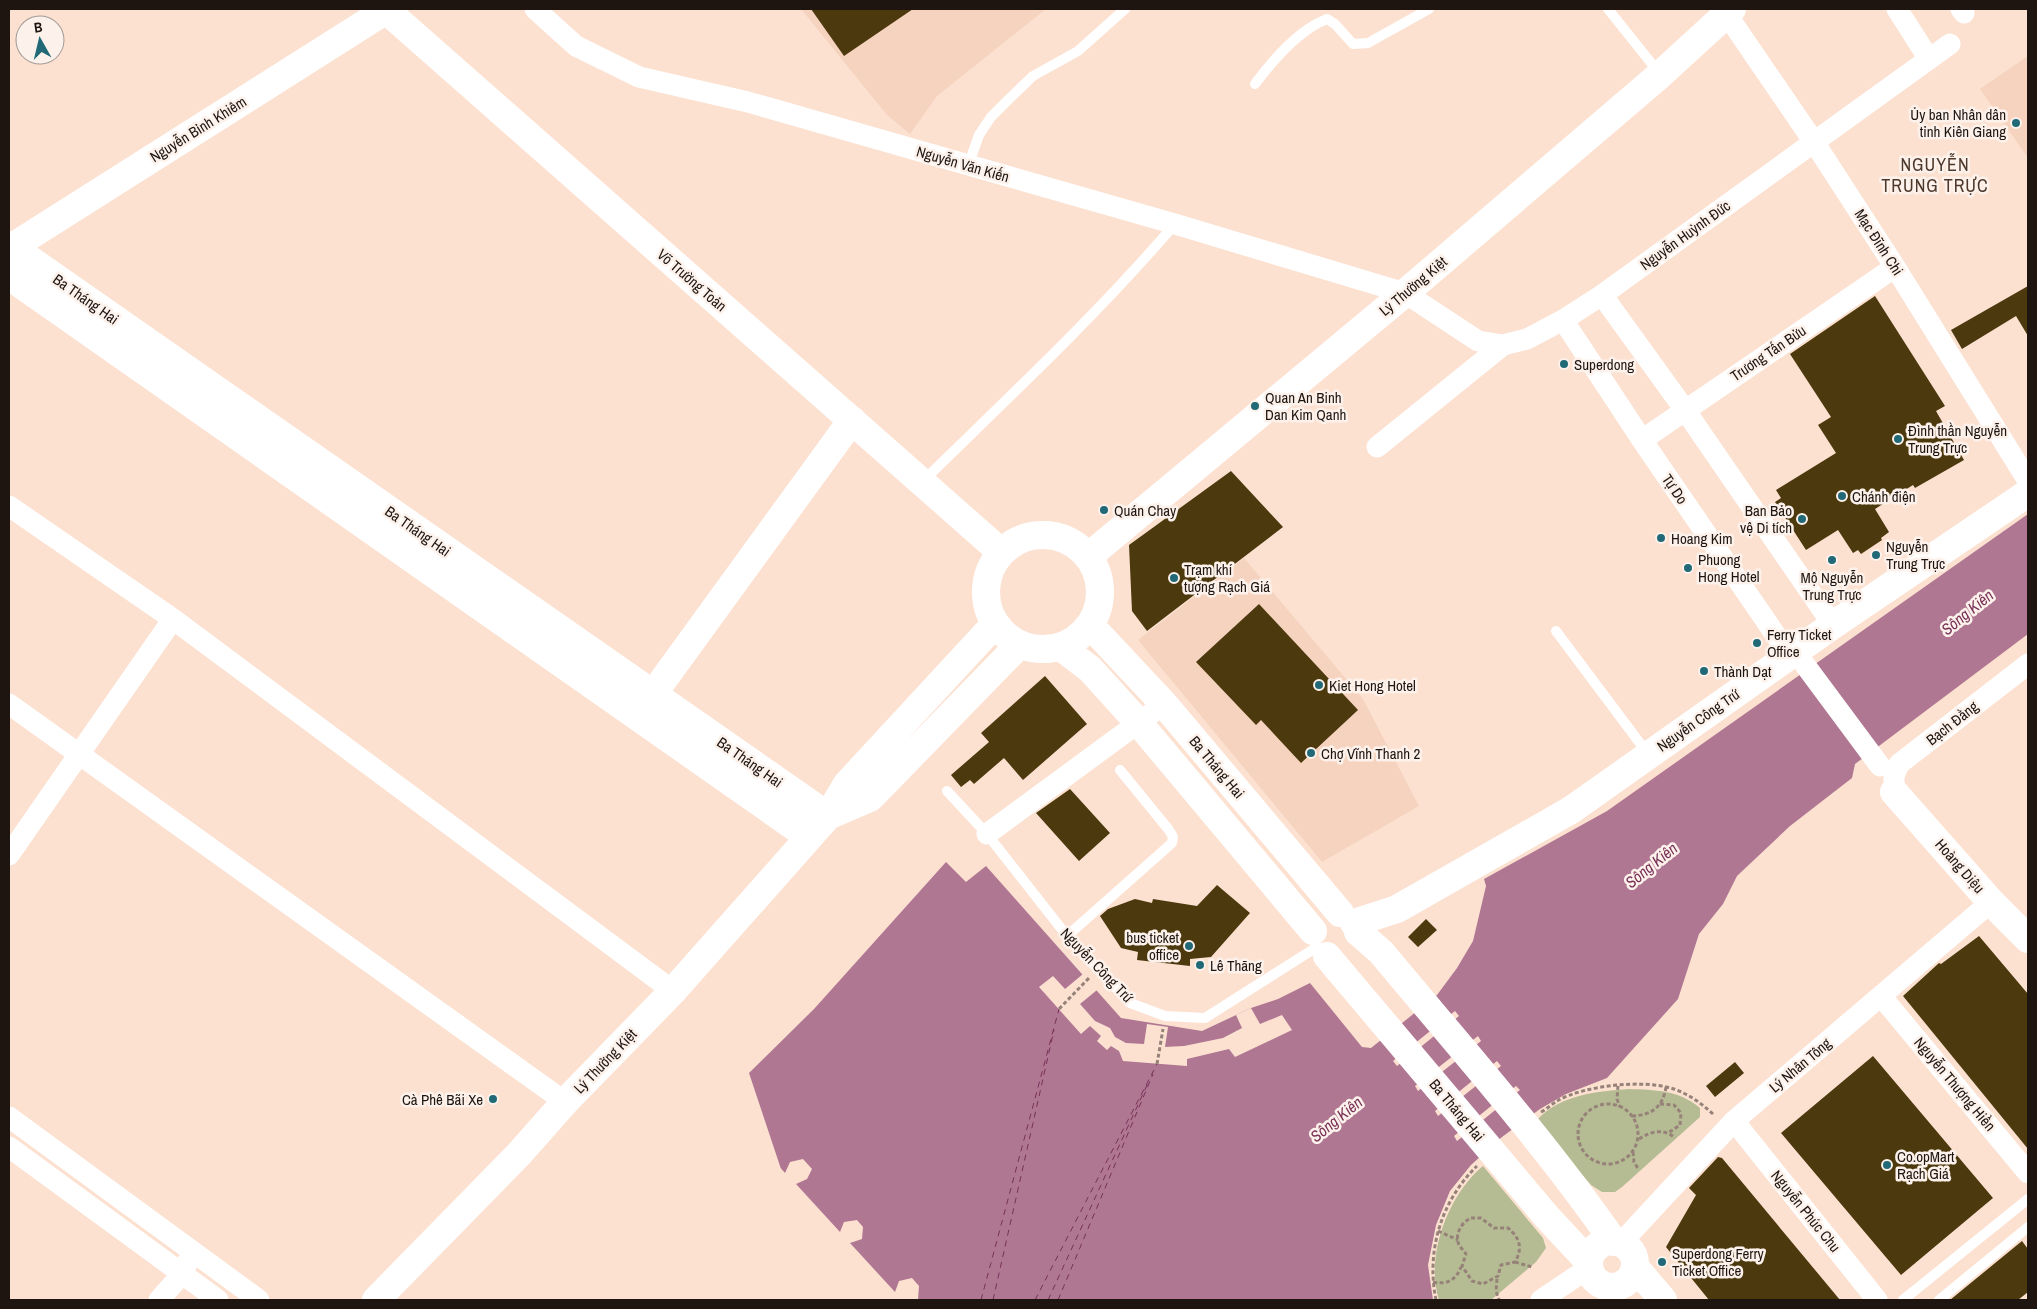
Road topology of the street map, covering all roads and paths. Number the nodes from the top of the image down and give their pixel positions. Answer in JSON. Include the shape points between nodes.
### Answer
{"nodes":[{"id":1,"x":386,"y":9,"type":"edge"},
{"id":2,"x":535,"y":9,"type":"edge"},
{"id":3,"x":1125,"y":9,"type":"edge"},
{"id":4,"x":1332,"y":9,"type":"edge"},
{"id":5,"x":1429,"y":9,"type":"edge"},
{"id":6,"x":1608,"y":9,"type":"edge"},
{"id":7,"x":1897,"y":9,"type":"edge"},
{"id":8,"x":1727,"y":10,"type":"edge"},
{"id":9,"x":1326,"y":19,"type":"junction"},
{"id":10,"x":1950,"y":44,"type":"dead end"},
{"id":11,"x":1929,"y":59,"type":"junction"},
{"id":12,"x":1661,"y":74,"type":"junction"},
{"id":13,"x":1255,"y":84,"type":"dead end"},
{"id":14,"x":1814,"y":142,"type":"junction"},
{"id":15,"x":968,"y":166,"type":"junction"},
{"id":16,"x":1175,"y":224,"type":"junction"},
{"id":17,"x":10,"y":247,"type":"edge"},
{"id":18,"x":1896,"y":267,"type":"junction"},
{"id":19,"x":9,"y":276,"type":"edge"},
{"id":20,"x":1406,"y":293,"type":"junction"},
{"id":21,"x":1602,"y":295,"type":"junction"},
{"id":22,"x":1563,"y":320,"type":"junction"},
{"id":23,"x":1503,"y":345,"type":"junction"},
{"id":24,"x":1685,"y":410,"type":"junction"},
{"id":25,"x":852,"y":420,"type":"junction"},
{"id":26,"x":1642,"y":440,"type":"junction"},
{"id":27,"x":1377,"y":447,"type":"dead end"},
{"id":28,"x":2028,"y":481,"type":"edge"},
{"id":29,"x":922,"y":482,"type":"junction"},
{"id":30,"x":2028,"y":494,"type":"edge"},
{"id":31,"x":9,"y":506,"type":"edge"},
{"id":32,"x":423,"y":550,"type":"junction"},
{"id":33,"x":1001,"y":552,"type":"junction"},
{"id":34,"x":1089,"y":556,"type":"junction"},
{"id":35,"x":173,"y":619,"type":"junction"},
{"id":36,"x":995,"y":624,"type":"junction"},
{"id":37,"x":1090,"y":625,"type":"junction"},
{"id":38,"x":1833,"y":625,"type":"junction"},
{"id":39,"x":1556,"y":631,"type":"dead end"},
{"id":40,"x":1019,"y":644,"type":"junction"},
{"id":41,"x":1061,"y":646,"type":"junction"},
{"id":42,"x":1797,"y":660,"type":"junction"},
{"id":43,"x":2028,"y":664,"type":"edge"},
{"id":44,"x":653,"y":694,"type":"junction"},
{"id":45,"x":9,"y":704,"type":"edge"},
{"id":46,"x":1164,"y":704,"type":"junction"},
{"id":47,"x":1138,"y":722,"type":"junction"},
{"id":48,"x":80,"y":753,"type":"junction"},
{"id":49,"x":1649,"y":755,"type":"junction"},
{"id":50,"x":1880,"y":766,"type":"dead end"},
{"id":51,"x":1120,"y":770,"type":"dead end"},
{"id":52,"x":947,"y":791,"type":"dead end"},
{"id":53,"x":1894,"y":792,"type":"joint"},
{"id":54,"x":828,"y":816,"type":"junction"},
{"id":55,"x":987,"y":834,"type":"junction"},
{"id":56,"x":809,"y":836,"type":"junction"},
{"id":57,"x":9,"y":855,"type":"edge"},
{"id":58,"x":1991,"y":902,"type":"junction"},
{"id":59,"x":1351,"y":923,"type":"junction"},
{"id":60,"x":1067,"y":936,"type":"junction"},
{"id":61,"x":2028,"y":939,"type":"edge"},
{"id":62,"x":1319,"y":945,"type":"junction"},
{"id":63,"x":1098,"y":969,"type":"junction"},
{"id":64,"x":673,"y":991,"type":"junction"},
{"id":65,"x":1881,"y":996,"type":"junction"},
{"id":66,"x":1059,"y":1010,"type":"dead end"},
{"id":67,"x":1163,"y":1026,"type":"dead end"},
{"id":68,"x":1157,"y":1064,"type":"dead end"},
{"id":69,"x":1618,"y":1086,"type":"junction"},
{"id":70,"x":1666,"y":1087,"type":"junction"},
{"id":71,"x":565,"y":1102,"type":"junction"},
{"id":72,"x":1660,"y":1104,"type":"junction"},
{"id":73,"x":1620,"y":1107,"type":"junction"},
{"id":74,"x":1540,"y":1113,"type":"dead end"},
{"id":75,"x":1713,"y":1114,"type":"dead end"},
{"id":76,"x":1632,"y":1116,"type":"junction"},
{"id":77,"x":9,"y":1117,"type":"edge"},
{"id":78,"x":1734,"y":1121,"type":"junction"},
{"id":79,"x":1668,"y":1133,"type":"junction"},
{"id":80,"x":1676,"y":1138,"type":"dead end"},
{"id":81,"x":1638,"y":1139,"type":"junction"},
{"id":82,"x":9,"y":1147,"type":"edge"},
{"id":83,"x":1634,"y":1150,"type":"junction"},
{"id":84,"x":1481,"y":1162,"type":"dead end"},
{"id":85,"x":1639,"y":1170,"type":"dead end"},
{"id":86,"x":2028,"y":1173,"type":"edge"},
{"id":87,"x":2028,"y":1199,"type":"edge"},
{"id":88,"x":2028,"y":1227,"type":"edge"},
{"id":89,"x":1438,"y":1231,"type":"junction"},
{"id":90,"x":1458,"y":1240,"type":"junction"},
{"id":91,"x":1618,"y":1242,"type":"junction"},
{"id":92,"x":193,"y":1252,"type":"junction"},
{"id":93,"x":1515,"y":1262,"type":"junction"},
{"id":94,"x":1589,"y":1265,"type":"junction"},
{"id":95,"x":1462,"y":1266,"type":"junction"},
{"id":96,"x":1532,"y":1267,"type":"dead end"},
{"id":97,"x":1635,"y":1267,"type":"junction"},
{"id":98,"x":182,"y":1274,"type":"junction"},
{"id":99,"x":1497,"y":1278,"type":"junction"},
{"id":100,"x":1433,"y":1282,"type":"junction"},
{"id":101,"x":1621,"y":1294,"type":"edge"},
{"id":102,"x":160,"y":1300,"type":"edge"},
{"id":103,"x":218,"y":1300,"type":"edge"},
{"id":104,"x":259,"y":1300,"type":"edge"},
{"id":105,"x":376,"y":1300,"type":"edge"},
{"id":106,"x":1436,"y":1300,"type":"edge"},
{"id":107,"x":1499,"y":1300,"type":"edge"},
{"id":108,"x":1541,"y":1300,"type":"edge"},
{"id":109,"x":1663,"y":1300,"type":"edge"},
{"id":110,"x":1877,"y":1300,"type":"edge"},
{"id":111,"x":1903,"y":1300,"type":"edge"},
{"id":112,"x":1939,"y":1300,"type":"edge"}],
"edges":[{"from":1,"to":17,"type":"street","name":"Nguyễn Bỉnh Khiêm"},
{"from":1,"to":25,"type":"street","name":"Võ Trường Toản"},
{"from":2,"to":15,"type":"street","name":"Nguyễn Văn Kiến","via":[[576,46],[639,77],[748,102]]},
{"from":3,"to":15,"type":"lane","via":[[1078,51],[1033,76],[991,117],[978,135]]},
{"from":4,"to":9,"type":"lane"},
{"from":5,"to":9,"type":"lane","via":[[1368,43],[1360,44],[1353,44]]},
{"from":6,"to":12,"type":"lane"},
{"from":7,"to":11,"type":"street"},
{"from":8,"to":12,"type":"street","name":"Lý Thường Kiệt"},
{"from":8,"to":14,"type":"street","name":"Mạc Đĩnh Chi"},
{"from":9,"to":13,"type":"lane","via":[[1296,39]]},
{"from":10,"to":11,"type":"street","name":"Nguyễn Huỳnh Đức"},
{"from":11,"to":14,"type":"street","name":"Nguyễn Huỳnh Đức"},
{"from":12,"to":20,"type":"street","name":"Lý Thường Kiệt"},
{"from":14,"to":18,"type":"street","name":"Mạc Đĩnh Chi"},
{"from":14,"to":21,"type":"street","name":"Nguyễn Huỳnh Đức"},
{"from":15,"to":16,"type":"street","name":"Nguyễn Văn Kiến"},
{"from":16,"to":20,"type":"street","name":"Nguyễn Văn Kiến"},
{"from":16,"to":29,"type":"lane","via":[[1070,338]]},
{"from":17,"to":32,"type":"street","name":"Ba Tháng Hai"},
{"from":18,"to":24,"type":"street","name":"Trương Tấn Bửu"},
{"from":18,"to":28,"type":"street","name":"Mạc Đĩnh Chi"},
{"from":19,"to":32,"type":"street","name":"Ba Tháng Hai"},
{"from":20,"to":23,"type":"street","name":"Nguyễn Huỳnh Đức","via":[[1478,340]]},
{"from":20,"to":34,"type":"street","name":"Lý Thường Kiệt"},
{"from":21,"to":22,"type":"street","name":"Nguyễn Huỳnh Đức"},
{"from":21,"to":24,"type":"street"},
{"from":22,"to":23,"type":"street","name":"Nguyễn Huỳnh Đức","via":[[1527,338]]},
{"from":22,"to":26,"type":"street","name":"Tự Do"},
{"from":23,"to":27,"type":"street"},
{"from":24,"to":26,"type":"street","name":"Trương Tấn Bửu"},
{"from":24,"to":38,"type":"street"},
{"from":25,"to":29,"type":"street","name":"Võ Trường Toản"},
{"from":25,"to":44,"type":"street"},
{"from":26,"to":42,"type":"street","name":"Tự Do"},
{"from":29,"to":33,"type":"street","name":"Võ Trường Toản"},
{"from":30,"to":38,"type":"street","name":"Nguyễn Công Trứ"},
{"from":31,"to":35,"type":"street"},
{"from":32,"to":44,"type":"street","name":"Ba Tháng Hai"},
{"from":32,"to":56,"type":"street","name":"Ba Tháng Hai"},
{"from":33,"to":34,"type":"street","via":[[1017,540],[1036,534],[1056,535],[1074,543]]},
{"from":33,"to":36,"type":"street","via":[[990,568],[985,587],[987,606]]},
{"from":34,"to":37,"type":"street","via":[[1098,572],[1101,590],[1098,609]]},
{"from":35,"to":48,"type":"street"},
{"from":35,"to":64,"type":"street"},
{"from":36,"to":40,"type":"street"},
{"from":36,"to":54,"type":"street","via":[[847,784]]},
{"from":37,"to":41,"type":"street","via":[[1077,638]]},
{"from":37,"to":46,"type":"street","name":"Ba Tháng Hai"},
{"from":38,"to":42,"type":"street","name":"Nguyễn Công Trứ"},
{"from":39,"to":49,"type":"lane"},
{"from":40,"to":41,"type":"street","via":[[1047,649]]},
{"from":40,"to":54,"type":"street","via":[[870,798]]},
{"from":41,"to":47,"type":"street","name":"Ba Tháng Hai","via":[[1090,669]]},
{"from":42,"to":49,"type":"street","name":"Nguyễn Công Trứ"},
{"from":42,"to":50,"type":"street","name":"Tự Do"},
{"from":43,"to":53,"type":"street","name":"Bạch Đằng","via":[[1899,764],[1894,776]]},
{"from":44,"to":54,"type":"street","name":"Ba Tháng Hai"},
{"from":45,"to":48,"type":"street"},
{"from":46,"to":47,"type":"street"},
{"from":46,"to":59,"type":"street","name":"Ba Tháng Hai"},
{"from":47,"to":55,"type":"street"},
{"from":47,"to":62,"type":"street","name":"Ba Tháng Hai"},
{"from":48,"to":57,"type":"street"},
{"from":48,"to":71,"type":"street"},
{"from":49,"to":59,"type":"street","name":"Nguyễn Công Trứ","via":[[1571,810],[1397,909]]},
{"from":51,"to":60,"type":"lane","via":[[1169,830],[1172,843]]},
{"from":52,"to":55,"type":"lane","name":"Nguyễn Công Trứ"},
{"from":53,"to":58,"type":"street","name":"Hoàng Diệu"},
{"from":54,"to":56,"type":"street","name":"Lý Thường Kiệt"},
{"from":55,"to":60,"type":"lane","name":"Nguyễn Công Trứ"},
{"from":56,"to":64,"type":"street","name":"Lý Thường Kiệt"},
{"from":58,"to":61,"type":"street","name":"Hoàng Diệu"},
{"from":58,"to":65,"type":"street","name":"Lý Nhân Tông"},
{"from":59,"to":62,"type":"street","via":[[1322,918]]},
{"from":59,"to":62,"type":"street","via":[[1356,944],[1352,951],[1339,958]]},
{"from":59,"to":91,"type":"street","name":"Ba Tháng Hai","via":[[1381,952]]},
{"from":60,"to":63,"type":"lane","name":"Nguyễn Công Trứ"},
{"from":62,"to":63,"type":"lane","name":"Nguyễn Công Trứ","via":[[1205,1018],[1164,1016],[1130,1003]]},
{"from":62,"to":94,"type":"street","name":"Ba Tháng Hai"},
{"from":63,"to":66,"type":"path"},
{"from":64,"to":71,"type":"street","name":"Lý Thường Kiệt"},
{"from":65,"to":78,"type":"street","name":"Lý Nhân Tông"},
{"from":65,"to":86,"type":"street","name":"Nguyễn Thượng Hiền"},
{"from":67,"to":68,"type":"path"},
{"from":69,"to":70,"type":"path"},
{"from":69,"to":73,"type":"path"},
{"from":69,"to":74,"type":"path","via":[[1569,1096]]},
{"from":70,"to":72,"type":"path"},
{"from":70,"to":75,"type":"path","via":[[1698,1100]]},
{"from":71,"to":105,"type":"street","name":"Lý Thường Kiệt","via":[[519,1154]]},
{"from":72,"to":76,"type":"path","via":[[1651,1113]]},
{"from":72,"to":79,"type":"path","via":[[1674,1105],[1681,1113],[1680,1125]]},
{"from":73,"to":76,"type":"path"},
{"from":73,"to":83,"type":"path","via":[[1603,1105],[1589,1112],[1580,1126],[1579,1142],[1585,1154],[1601,1163],[1619,1162]]},
{"from":76,"to":81,"type":"path","via":[[1638,1129]]},
{"from":77,"to":92,"type":"street"},
{"from":78,"to":91,"type":"street","name":"Lý Nhân Tông"},
{"from":78,"to":110,"type":"street","name":"Nguyễn Phúc Chu"},
{"from":79,"to":80,"type":"path"},
{"from":79,"to":81,"type":"path","via":[[1651,1132]]},
{"from":81,"to":83,"type":"path"},
{"from":82,"to":98,"type":"street"},
{"from":83,"to":85,"type":"path","via":[[1634,1162]]},
{"from":84,"to":89,"type":"path","via":[[1452,1196]]},
{"from":87,"to":111,"type":"lane"},
{"from":88,"to":112,"type":"lane"},
{"from":89,"to":90,"type":"path"},
{"from":89,"to":100,"type":"path","via":[[1432,1261]]},
{"from":90,"to":93,"type":"path","via":[[1461,1226],[1471,1218],[1481,1218],[1494,1228],[1506,1227],[1517,1236],[1519,1243],[1520,1254]]},
{"from":90,"to":95,"type":"path","via":[[1466,1254]]},
{"from":91,"to":94,"type":"street","via":[[1598,1245]]},
{"from":91,"to":97,"type":"street","via":[[1634,1256]]},
{"from":92,"to":98,"type":"street"},
{"from":92,"to":104,"type":"street"},
{"from":93,"to":96,"type":"path"},
{"from":93,"to":99,"type":"path","via":[[1501,1265]]},
{"from":94,"to":101,"type":"street","via":[[1597,1281]]},
{"from":94,"to":108,"type":"street"},
{"from":95,"to":99,"type":"path","via":[[1467,1276],[1477,1284]]},
{"from":95,"to":100,"type":"path","via":[[1448,1282]]},
{"from":97,"to":101,"type":"street"},
{"from":97,"to":109,"type":"street"},
{"from":98,"to":102,"type":"street"},
{"from":98,"to":103,"type":"street"},
{"from":99,"to":107,"type":"path"},
{"from":100,"to":106,"type":"path"}]}
